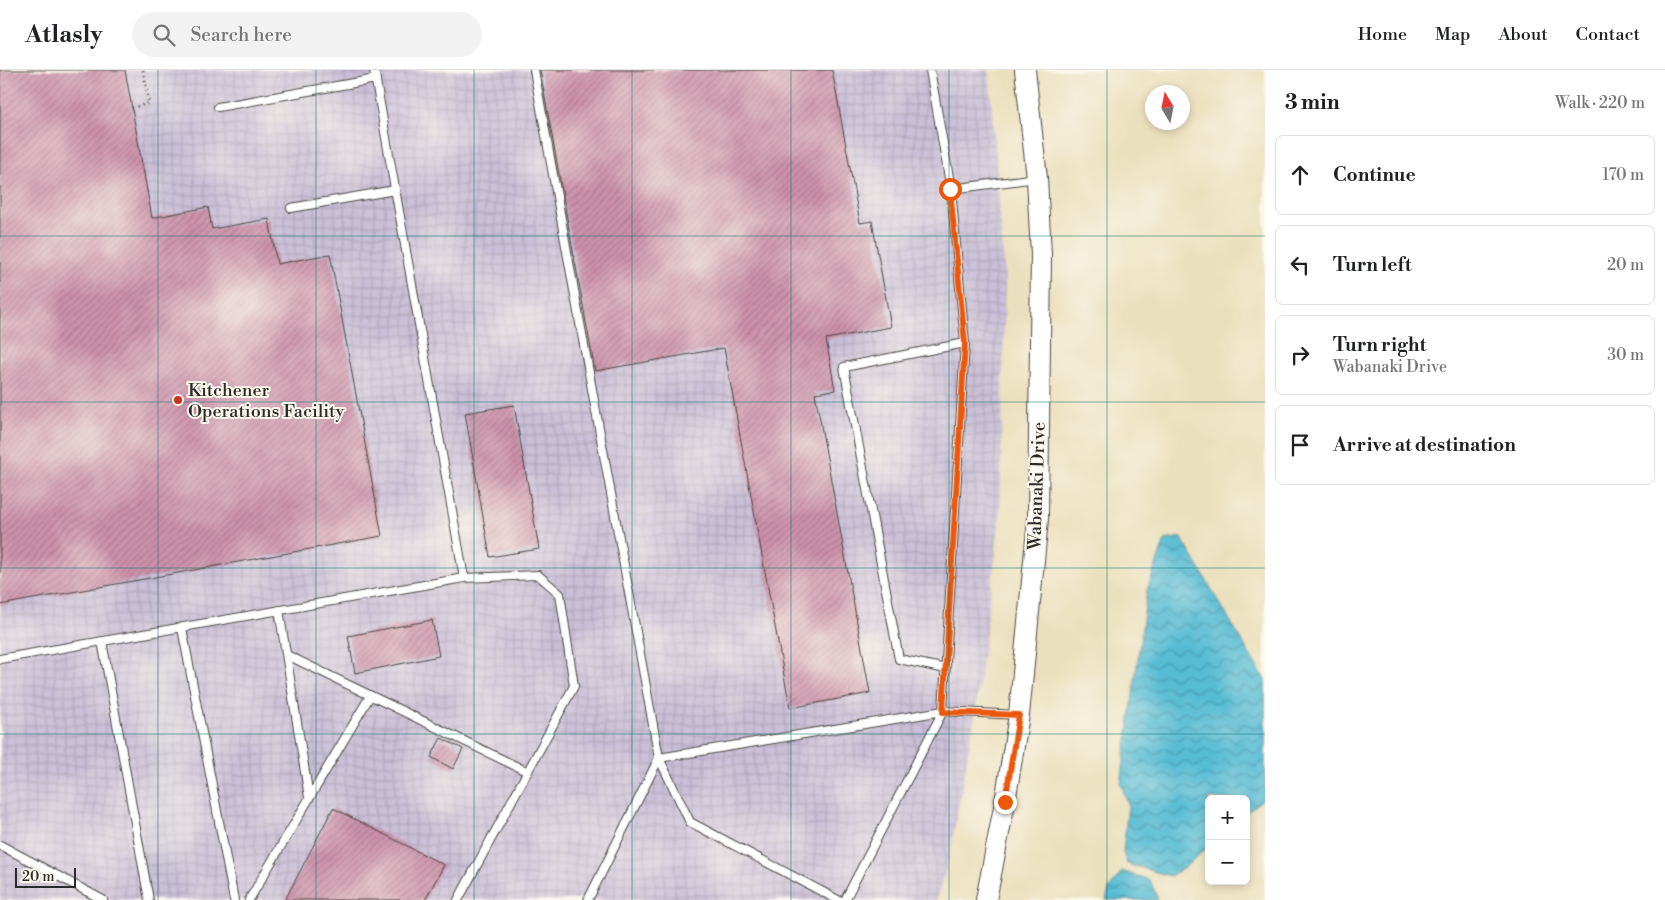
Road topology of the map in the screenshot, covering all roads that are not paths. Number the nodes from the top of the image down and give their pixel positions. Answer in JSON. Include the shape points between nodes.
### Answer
{"nodes":[{"id":1,"x":374,"y":70,"type":"edge"},
{"id":2,"x":534,"y":70,"type":"edge"},
{"id":3,"x":930,"y":70,"type":"edge"},
{"id":4,"x":1025,"y":70,"type":"edge"},
{"id":5,"x":376,"y":79,"type":"junction"},
{"id":6,"x":218,"y":108,"type":"dead end"},
{"id":7,"x":1037,"y":178,"type":"junction"},
{"id":8,"x":950,"y":189,"type":"junction"},
{"id":9,"x":395,"y":190,"type":"junction"},
{"id":10,"x":291,"y":208,"type":"dead end"},
{"id":11,"x":965,"y":343,"type":"junction"},
{"id":12,"x":464,"y":578,"type":"junction"},
{"id":13,"x":279,"y":610,"type":"junction"},
{"id":14,"x":182,"y":628,"type":"junction"},
{"id":15,"x":102,"y":641,"type":"junction"},
{"id":16,"x":287,"y":656,"type":"junction"},
{"id":17,"x":0,"y":659,"type":"edge"},
{"id":18,"x":946,"y":668,"type":"junction"},
{"id":19,"x":370,"y":696,"type":"junction"},
{"id":20,"x":943,"y":712,"type":"junction"},
{"id":21,"x":1019,"y":715,"type":"junction"},
{"id":22,"x":659,"y":758,"type":"junction"},
{"id":23,"x":528,"y":772,"type":"junction"},
{"id":24,"x":309,"y":797,"type":"junction"},
{"id":25,"x":0,"y":845,"type":"edge"},
{"id":26,"x":103,"y":900,"type":"edge"},
{"id":27,"x":149,"y":900,"type":"edge"},
{"id":28,"x":234,"y":900,"type":"edge"},
{"id":29,"x":249,"y":900,"type":"edge"},
{"id":30,"x":458,"y":900,"type":"edge"},
{"id":31,"x":588,"y":900,"type":"edge"},
{"id":32,"x":838,"y":900,"type":"edge"},
{"id":33,"x":845,"y":900,"type":"edge"},
{"id":34,"x":986,"y":900,"type":"edge"}],
"edges":[{"from":1,"to":5,"type":"lane"},
{"from":2,"to":22,"type":"lane"},
{"from":3,"to":8,"type":"lane"},
{"from":4,"to":7,"type":"street","name":"Wabanaki Drive"},
{"from":5,"to":6,"type":"lane"},
{"from":5,"to":9,"type":"lane"},
{"from":7,"to":8,"type":"lane"},
{"from":7,"to":21,"type":"street","name":"Wabanaki Drive","via":[[1041,254],[1038,519]]},
{"from":8,"to":11,"type":"lane"},
{"from":9,"to":10,"type":"lane"},
{"from":9,"to":12,"type":"lane"},
{"from":11,"to":18,"type":"lane"},
{"from":11,"to":18,"type":"lane","via":[[844,367],[899,659]]},
{"from":12,"to":13,"type":"lane"},
{"from":12,"to":23,"type":"lane","via":[[538,574],[560,594],[574,686]]},
{"from":13,"to":14,"type":"lane"},
{"from":13,"to":16,"type":"lane"},
{"from":14,"to":15,"type":"lane"},
{"from":14,"to":28,"type":"lane"},
{"from":15,"to":17,"type":"lane"},
{"from":15,"to":27,"type":"lane"},
{"from":16,"to":19,"type":"lane"},
{"from":16,"to":24,"type":"lane"},
{"from":18,"to":20,"type":"lane"},
{"from":19,"to":23,"type":"lane"},
{"from":19,"to":24,"type":"lane"},
{"from":20,"to":21,"type":"lane"},
{"from":20,"to":22,"type":"lane"},
{"from":20,"to":33,"type":"lane"},
{"from":21,"to":34,"type":"street","name":"Wabanaki Drive"},
{"from":22,"to":31,"type":"lane"},
{"from":22,"to":32,"type":"lane","via":[[690,822]]},
{"from":23,"to":30,"type":"lane"},
{"from":24,"to":29,"type":"lane"},
{"from":25,"to":26,"type":"lane"}]}
